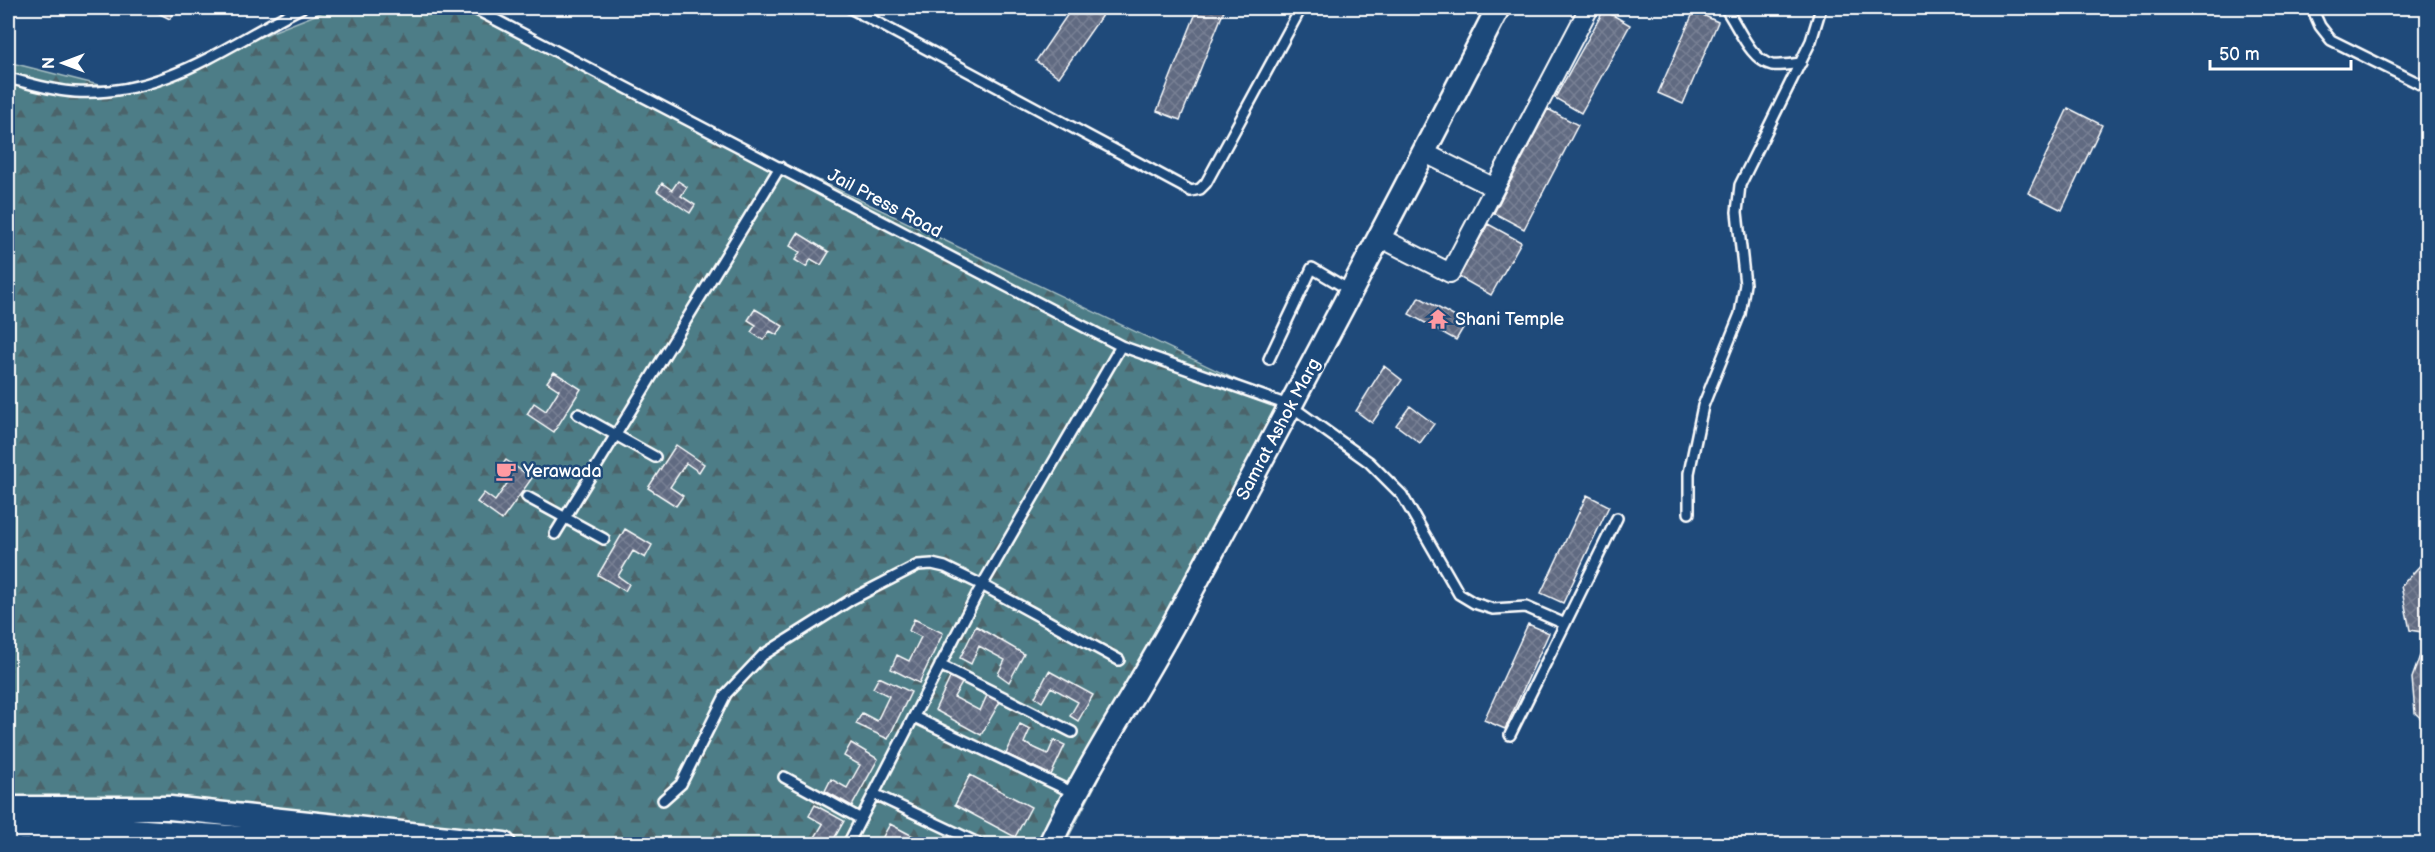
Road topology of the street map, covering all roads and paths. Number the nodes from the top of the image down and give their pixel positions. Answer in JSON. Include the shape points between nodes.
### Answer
{"nodes":[{"id":1,"x":301,"y":8,"type":"edge"},
{"id":2,"x":473,"y":8,"type":"edge"},
{"id":3,"x":850,"y":8,"type":"edge"},
{"id":4,"x":1301,"y":8,"type":"edge"},
{"id":5,"x":1498,"y":8,"type":"edge"},
{"id":6,"x":1589,"y":8,"type":"edge"},
{"id":7,"x":1725,"y":8,"type":"edge"},
{"id":8,"x":1821,"y":8,"type":"edge"},
{"id":9,"x":2312,"y":8,"type":"edge"},
{"id":10,"x":1801,"y":63,"type":"junction"},
{"id":11,"x":8,"y":78,"type":"edge"},
{"id":12,"x":2427,"y":88,"type":"edge"},
{"id":13,"x":1423,"y":152,"type":"junction"},
{"id":14,"x":780,"y":167,"type":"junction"},
{"id":15,"x":1493,"y":187,"type":"junction"},
{"id":16,"x":1379,"y":237,"type":"junction"},
{"id":17,"x":1351,"y":291,"type":"junction"},
{"id":18,"x":1121,"y":346,"type":"junction"},
{"id":19,"x":1269,"y":359,"type":"dead end"},
{"id":20,"x":1291,"y":406,"type":"junction"},
{"id":21,"x":578,"y":414,"type":"dead end"},
{"id":22,"x":615,"y":435,"type":"junction"},
{"id":23,"x":655,"y":457,"type":"dead end"},
{"id":24,"x":526,"y":497,"type":"dead end"},
{"id":25,"x":1689,"y":513,"type":"dead end"},
{"id":26,"x":564,"y":518,"type":"junction"},
{"id":27,"x":1617,"y":518,"type":"dead end"},
{"id":28,"x":555,"y":534,"type":"dead end"},
{"id":29,"x":604,"y":539,"type":"dead end"},
{"id":30,"x":982,"y":585,"type":"junction"},
{"id":31,"x":1564,"y":624,"type":"junction"},
{"id":32,"x":1119,"y":660,"type":"dead end"},
{"id":33,"x":940,"y":665,"type":"junction"},
{"id":34,"x":914,"y":717,"type":"junction"},
{"id":35,"x":1072,"y":732,"type":"dead end"},
{"id":36,"x":1510,"y":735,"type":"dead end"},
{"id":37,"x":784,"y":777,"type":"dead end"},
{"id":38,"x":1074,"y":793,"type":"junction"},
{"id":39,"x":874,"y":794,"type":"junction"},
{"id":40,"x":663,"y":800,"type":"dead end"},
{"id":41,"x":8,"y":808,"type":"edge"},
{"id":42,"x":861,"y":819,"type":"junction"},
{"id":43,"x":8,"y":830,"type":"edge"},
{"id":44,"x":332,"y":844,"type":"edge"},
{"id":45,"x":504,"y":844,"type":"edge"},
{"id":46,"x":848,"y":844,"type":"edge"},
{"id":47,"x":980,"y":844,"type":"edge"},
{"id":48,"x":1050,"y":844,"type":"edge"}],
"edges":[{"from":1,"to":11,"type":"lane","via":[[162,81],[122,91],[75,92]]},
{"from":2,"to":14,"type":"lane","name":"Jail Press Road"},
{"from":3,"to":4,"type":"lane","via":[[1191,191],[1206,183]]},
{"from":5,"to":13,"type":"street","name":"Samrat Ashok Marg"},
{"from":6,"to":15,"type":"street"},
{"from":7,"to":10,"type":"lane","via":[[1764,62]]},
{"from":8,"to":10,"type":"lane"},
{"from":9,"to":12,"type":"lane","via":[[2331,40]]},
{"from":10,"to":25,"type":"lane","via":[[1740,185],[1737,212],[1745,284],[1740,314],[1703,406],[1689,473]]},
{"from":13,"to":15,"type":"street"},
{"from":13,"to":16,"type":"street","name":"Samrat Ashok Marg"},
{"from":14,"to":18,"type":"lane","name":"Jail Press Road"},
{"from":14,"to":22,"type":"lane"},
{"from":15,"to":16,"type":"street","via":[[1450,273]]},
{"from":16,"to":17,"type":"street","name":"Samrat Ashok Marg"},
{"from":17,"to":19,"type":"lane","via":[[1312,268]]},
{"from":17,"to":20,"type":"street","name":"Samrat Ashok Marg"},
{"from":18,"to":20,"type":"lane","name":"Jail Press Road"},
{"from":18,"to":30,"type":"lane"},
{"from":20,"to":31,"type":"lane","name":"Jail Press Road","via":[[1369,462],[1401,495],[1460,594],[1493,609],[1526,607]]},
{"from":20,"to":38,"type":"street","name":"Samrat Ashok Marg","via":[[1148,672]]},
{"from":21,"to":22,"type":"lane"},
{"from":22,"to":23,"type":"lane"},
{"from":22,"to":26,"type":"lane"},
{"from":24,"to":26,"type":"lane"},
{"from":26,"to":28,"type":"lane"},
{"from":26,"to":29,"type":"lane"},
{"from":27,"to":31,"type":"lane"},
{"from":30,"to":32,"type":"lane"},
{"from":30,"to":33,"type":"lane"},
{"from":30,"to":40,"type":"lane","via":[[945,567],[918,565],[852,599],[762,655],[726,694],[681,784]]},
{"from":31,"to":36,"type":"lane"},
{"from":33,"to":34,"type":"lane"},
{"from":33,"to":35,"type":"lane"},
{"from":34,"to":38,"type":"lane"},
{"from":34,"to":39,"type":"lane"},
{"from":37,"to":42,"type":"lane"},
{"from":38,"to":48,"type":"street","name":"Samrat Ashok Marg"},
{"from":39,"to":42,"type":"lane"},
{"from":39,"to":47,"type":"lane"},
{"from":41,"to":45,"type":"street","via":[[170,808]]},
{"from":42,"to":46,"type":"lane"},
{"from":43,"to":44,"type":"street","via":[[89,827]]}]}
